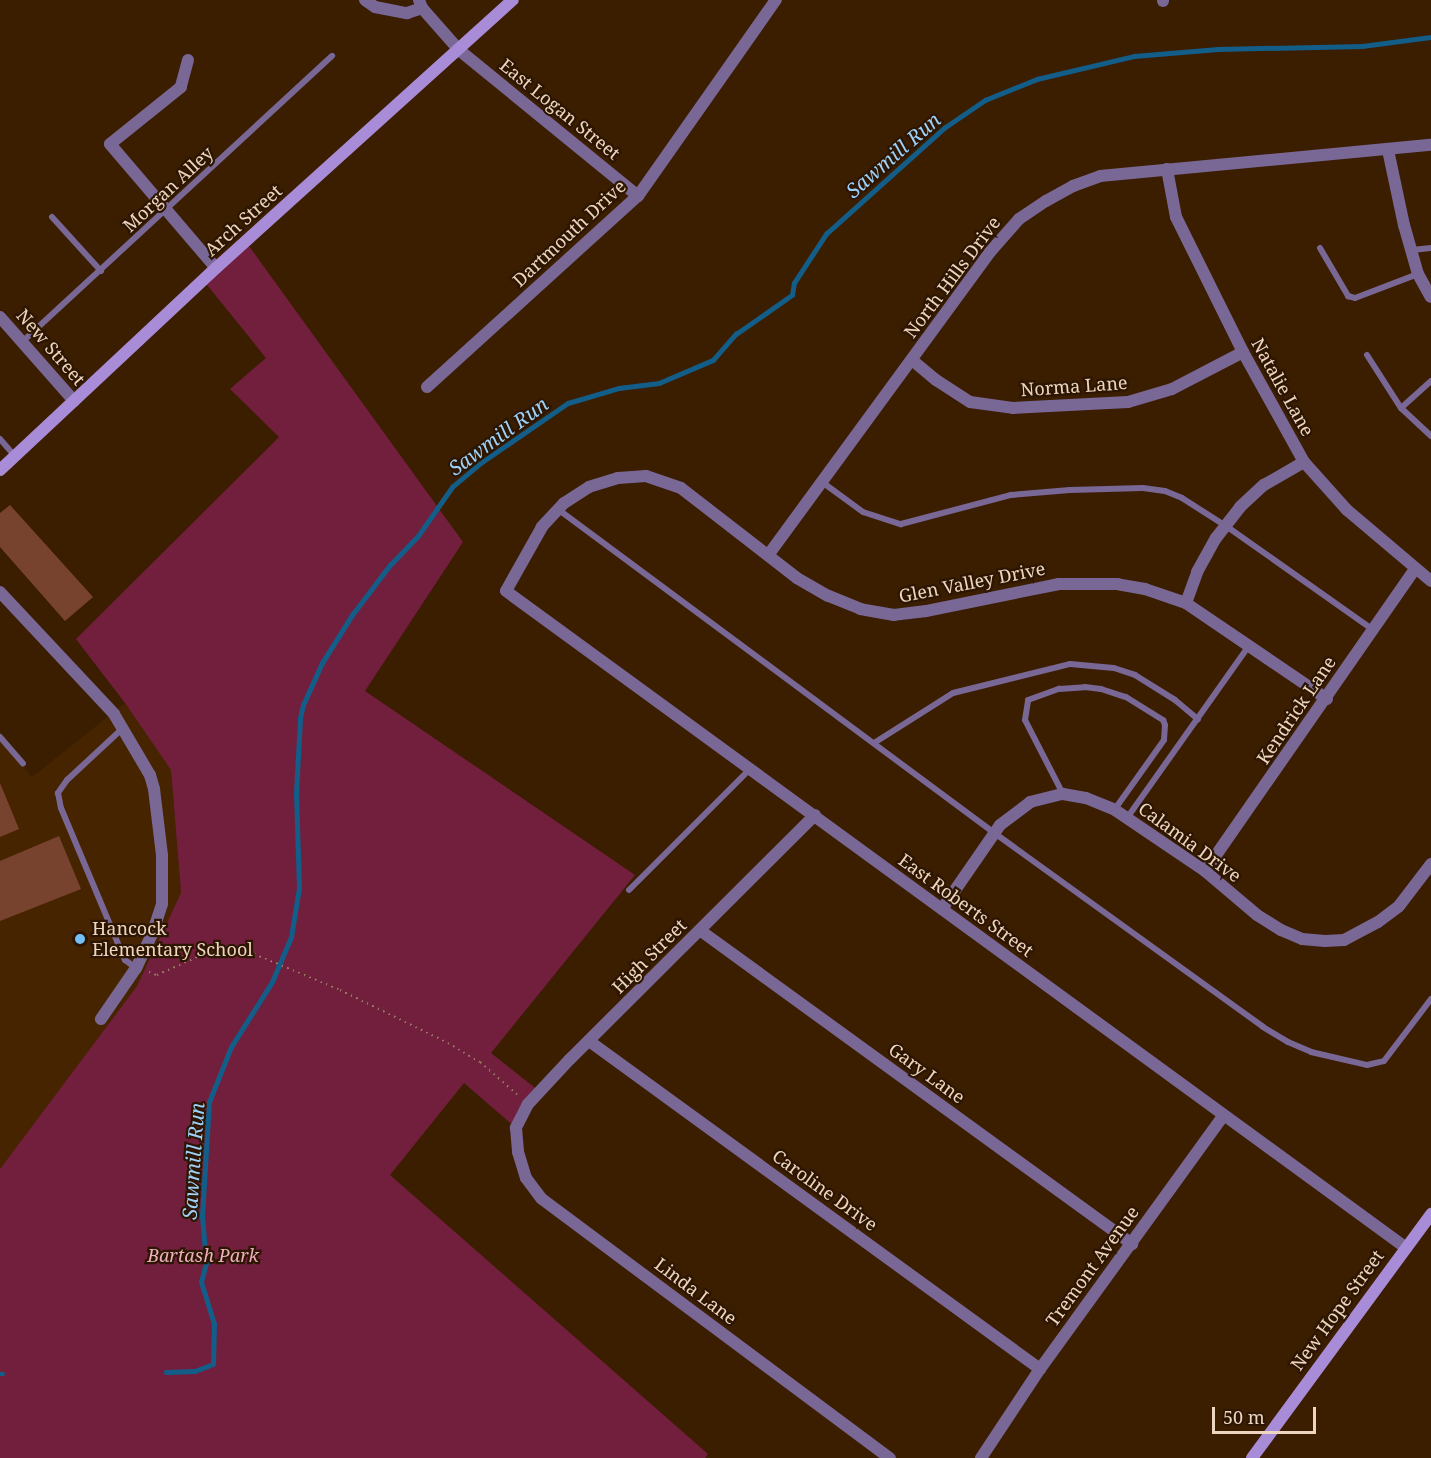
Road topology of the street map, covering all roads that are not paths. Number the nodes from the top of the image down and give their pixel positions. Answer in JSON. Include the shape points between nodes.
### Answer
{"nodes":[{"id":1,"x":365,"y":0,"type":"edge"},
{"id":2,"x":513,"y":0,"type":"edge"},
{"id":3,"x":776,"y":0,"type":"edge"},
{"id":4,"x":421,"y":4,"type":"edge"},
{"id":5,"x":459,"y":50,"type":"junction"},
{"id":6,"x":332,"y":56,"type":"dead end"},
{"id":7,"x":188,"y":60,"type":"dead end"},
{"id":8,"x":1431,"y":145,"type":"edge"},
{"id":9,"x":1388,"y":150,"type":"junction"},
{"id":10,"x":1167,"y":169,"type":"junction"},
{"id":11,"x":638,"y":196,"type":"junction"},
{"id":12,"x":166,"y":212,"type":"junction"},
{"id":13,"x":52,"y":217,"type":"dead end"},
{"id":14,"x":1320,"y":248,"type":"dead end"},
{"id":15,"x":1431,"y":248,"type":"edge"},
{"id":16,"x":1411,"y":250,"type":"junction"},
{"id":17,"x":216,"y":268,"type":"junction"},
{"id":18,"x":101,"y":271,"type":"junction"},
{"id":19,"x":1418,"y":274,"type":"junction"},
{"id":20,"x":1431,"y":297,"type":"edge"},
{"id":21,"x":0,"y":316,"type":"edge"},
{"id":22,"x":22,"y":342,"type":"junction"},
{"id":23,"x":1243,"y":352,"type":"junction"},
{"id":24,"x":1367,"y":355,"type":"dead end"},
{"id":25,"x":912,"y":360,"type":"junction"},
{"id":26,"x":1431,"y":381,"type":"edge"},
{"id":27,"x":427,"y":387,"type":"dead end"},
{"id":28,"x":74,"y":401,"type":"junction"},
{"id":29,"x":1401,"y":408,"type":"junction"},
{"id":30,"x":1431,"y":436,"type":"edge"},
{"id":31,"x":0,"y":439,"type":"edge"},
{"id":32,"x":15,"y":456,"type":"junction"},
{"id":33,"x":1304,"y":462,"type":"junction"},
{"id":34,"x":0,"y":470,"type":"edge"},
{"id":35,"x":822,"y":482,"type":"junction"},
{"id":36,"x":558,"y":509,"type":"junction"},
{"id":37,"x":1226,"y":526,"type":"junction"},
{"id":38,"x":769,"y":554,"type":"junction"},
{"id":39,"x":1415,"y":568,"type":"junction"},
{"id":40,"x":1431,"y":581,"type":"edge"},
{"id":41,"x":506,"y":591,"type":"joint"},
{"id":42,"x":0,"y":592,"type":"edge"},
{"id":43,"x":1186,"y":603,"type":"junction"},
{"id":44,"x":1372,"y":629,"type":"junction"},
{"id":45,"x":1249,"y":646,"type":"junction"},
{"id":46,"x":1327,"y":699,"type":"junction"},
{"id":47,"x":1198,"y":719,"type":"junction"},
{"id":48,"x":123,"y":728,"type":"junction"},
{"id":49,"x":0,"y":737,"type":"edge"},
{"id":50,"x":873,"y":743,"type":"junction"},
{"id":51,"x":23,"y":763,"type":"dead end"},
{"id":52,"x":751,"y":769,"type":"junction"},
{"id":53,"x":1063,"y":794,"type":"junction"},
{"id":54,"x":1115,"y":810,"type":"junction"},
{"id":55,"x":815,"y":815,"type":"junction"},
{"id":56,"x":1127,"y":818,"type":"junction"},
{"id":57,"x":993,"y":832,"type":"junction"},
{"id":58,"x":1431,"y":864,"type":"edge"},
{"id":59,"x":1205,"y":871,"type":"junction"},
{"id":60,"x":629,"y":890,"type":"dead end"},
{"id":61,"x":942,"y":909,"type":"junction"},
{"id":62,"x":701,"y":930,"type":"junction"},
{"id":63,"x":136,"y":968,"type":"junction"},
{"id":64,"x":1431,"y":999,"type":"edge"},
{"id":65,"x":101,"y":1019,"type":"dead end"},
{"id":66,"x":589,"y":1041,"type":"junction"},
{"id":67,"x":1223,"y":1116,"type":"junction"},
{"id":68,"x":516,"y":1128,"type":"joint"},
{"id":69,"x":1431,"y":1214,"type":"edge"},
{"id":70,"x":1132,"y":1244,"type":"junction"},
{"id":71,"x":1405,"y":1247,"type":"junction"},
{"id":72,"x":1040,"y":1369,"type":"junction"},
{"id":73,"x":890,"y":1458,"type":"edge"},
{"id":74,"x":981,"y":1458,"type":"edge"},
{"id":75,"x":1252,"y":1458,"type":"edge"}],
"edges":[{"from":1,"to":4,"type":"street","via":[[375,7],[407,14]]},
{"from":2,"to":5,"type":"street","name":"Arch Street"},
{"from":3,"to":11,"type":"street","name":"Dartmouth Drive"},
{"from":4,"to":5,"type":"street","name":"East Logan Street"},
{"from":5,"to":11,"type":"street","name":"East Logan Street"},
{"from":5,"to":17,"type":"street","name":"Arch Street"},
{"from":6,"to":12,"type":"lane","name":"Morgan Alley"},
{"from":7,"to":12,"type":"street","via":[[181,87],[110,144]]},
{"from":8,"to":9,"type":"street","name":"North Hills Drive"},
{"from":9,"to":10,"type":"street","name":"North Hills Drive"},
{"from":9,"to":16,"type":"street"},
{"from":10,"to":23,"type":"street","name":"Natalie Lane","via":[[1176,217]]},
{"from":10,"to":25,"type":"street","name":"North Hills Drive","via":[[1100,176],[1073,186],[1019,219],[990,252]]},
{"from":11,"to":27,"type":"street","name":"Dartmouth Drive"},
{"from":12,"to":17,"type":"street"},
{"from":12,"to":18,"type":"lane","name":"Morgan Alley"},
{"from":13,"to":18,"type":"lane"},
{"from":14,"to":19,"type":"lane","via":[[1348,296],[1355,298]]},
{"from":15,"to":16,"type":"lane"},
{"from":16,"to":19,"type":"street"},
{"from":17,"to":28,"type":"street","name":"Arch Street"},
{"from":18,"to":22,"type":"lane","name":"Morgan Alley"},
{"from":19,"to":20,"type":"street"},
{"from":21,"to":22,"type":"street","name":"New Street"},
{"from":22,"to":28,"type":"street","name":"New Street"},
{"from":23,"to":25,"type":"street","name":"Norma Lane","via":[[1172,389],[1128,402],[1013,408],[970,402]]},
{"from":23,"to":33,"type":"street","name":"Natalie Lane"},
{"from":24,"to":29,"type":"lane"},
{"from":25,"to":35,"type":"street","name":"North Hills Drive"},
{"from":26,"to":29,"type":"lane"},
{"from":28,"to":32,"type":"street","name":"Arch Street"},
{"from":29,"to":30,"type":"lane"},
{"from":31,"to":32,"type":"lane"},
{"from":32,"to":34,"type":"street","name":"Arch Street"},
{"from":33,"to":37,"type":"street","via":[[1264,485]]},
{"from":33,"to":39,"type":"street","name":"Natalie Lane","via":[[1347,510]]},
{"from":35,"to":37,"type":"lane","via":[[863,512],[901,524],[1011,495],[1143,488],[1165,490]]},
{"from":35,"to":38,"type":"street","name":"North Hills Drive"},
{"from":36,"to":38,"type":"street","name":"Glen Valley Drive","via":[[589,487],[618,478],[646,476],[681,488]]},
{"from":36,"to":41,"type":"street","name":"Glen Valley Drive","via":[[542,527]]},
{"from":36,"to":50,"type":"lane"},
{"from":37,"to":43,"type":"street","via":[[1197,572]]},
{"from":37,"to":44,"type":"lane"},
{"from":38,"to":43,"type":"street","name":"Glen Valley Drive","via":[[797,578],[828,596],[861,609],[894,615],[1059,584],[1145,589]]},
{"from":39,"to":40,"type":"street","name":"Natalie Lane"},
{"from":39,"to":44,"type":"street","name":"Kendrick Lane"},
{"from":41,"to":52,"type":"street","name":"East Roberts Street"},
{"from":42,"to":48,"type":"street"},
{"from":43,"to":45,"type":"street","name":"Glen Valley Drive"},
{"from":44,"to":46,"type":"street","name":"Kendrick Lane"},
{"from":45,"to":46,"type":"street","name":"Glen Valley Drive"},
{"from":45,"to":47,"type":"lane"},
{"from":46,"to":59,"type":"street","name":"Kendrick Lane"},
{"from":47,"to":50,"type":"lane","via":[[1135,675],[1114,668],[1070,664],[953,693]]},
{"from":47,"to":56,"type":"lane"},
{"from":48,"to":63,"type":"street","via":[[150,775],[162,855],[162,904]]},
{"from":48,"to":63,"type":"lane","via":[[58,793],[124,960]]},
{"from":49,"to":51,"type":"lane"},
{"from":50,"to":57,"type":"lane"},
{"from":52,"to":55,"type":"street","name":"East Roberts Street"},
{"from":52,"to":60,"type":"lane"},
{"from":53,"to":54,"type":"street","name":"Calamia Drive"},
{"from":53,"to":54,"type":"lane","via":[[1025,720],[1028,700],[1059,689],[1101,689],[1126,697],[1165,725],[1164,740]]},
{"from":53,"to":57,"type":"street","name":"Calamia Drive","via":[[1030,802]]},
{"from":54,"to":56,"type":"street","name":"Calamia Drive"},
{"from":55,"to":61,"type":"street","name":"East Roberts Street"},
{"from":55,"to":62,"type":"street","name":"High Street"},
{"from":56,"to":59,"type":"street","name":"Calamia Drive"},
{"from":57,"to":61,"type":"street","name":"Calamia Drive"},
{"from":57,"to":64,"type":"lane","via":[[1263,1027],[1311,1052],[1367,1065],[1384,1061]]},
{"from":58,"to":59,"type":"street","name":"Calamia Drive","via":[[1399,906],[1378,922],[1344,940],[1325,941],[1302,939],[1281,930],[1249,909]]},
{"from":61,"to":67,"type":"street","name":"East Roberts Street"},
{"from":62,"to":66,"type":"street","name":"High Street"},
{"from":62,"to":70,"type":"street","name":"Gary Lane"},
{"from":63,"to":65,"type":"street"},
{"from":66,"to":68,"type":"street","name":"High Street","via":[[528,1104]]},
{"from":66,"to":72,"type":"street","name":"Caroline Drive"},
{"from":67,"to":70,"type":"street","name":"Tremont Avenue"},
{"from":67,"to":71,"type":"street","name":"East Roberts Street"},
{"from":68,"to":73,"type":"street","name":"Linda Lane","via":[[526,1178],[542,1199]]},
{"from":69,"to":71,"type":"street","name":"New Hope Street"},
{"from":70,"to":72,"type":"street","name":"Tremont Avenue"},
{"from":71,"to":75,"type":"street","name":"New Hope Street"},
{"from":72,"to":74,"type":"street","name":"Tremont Avenue"}]}
